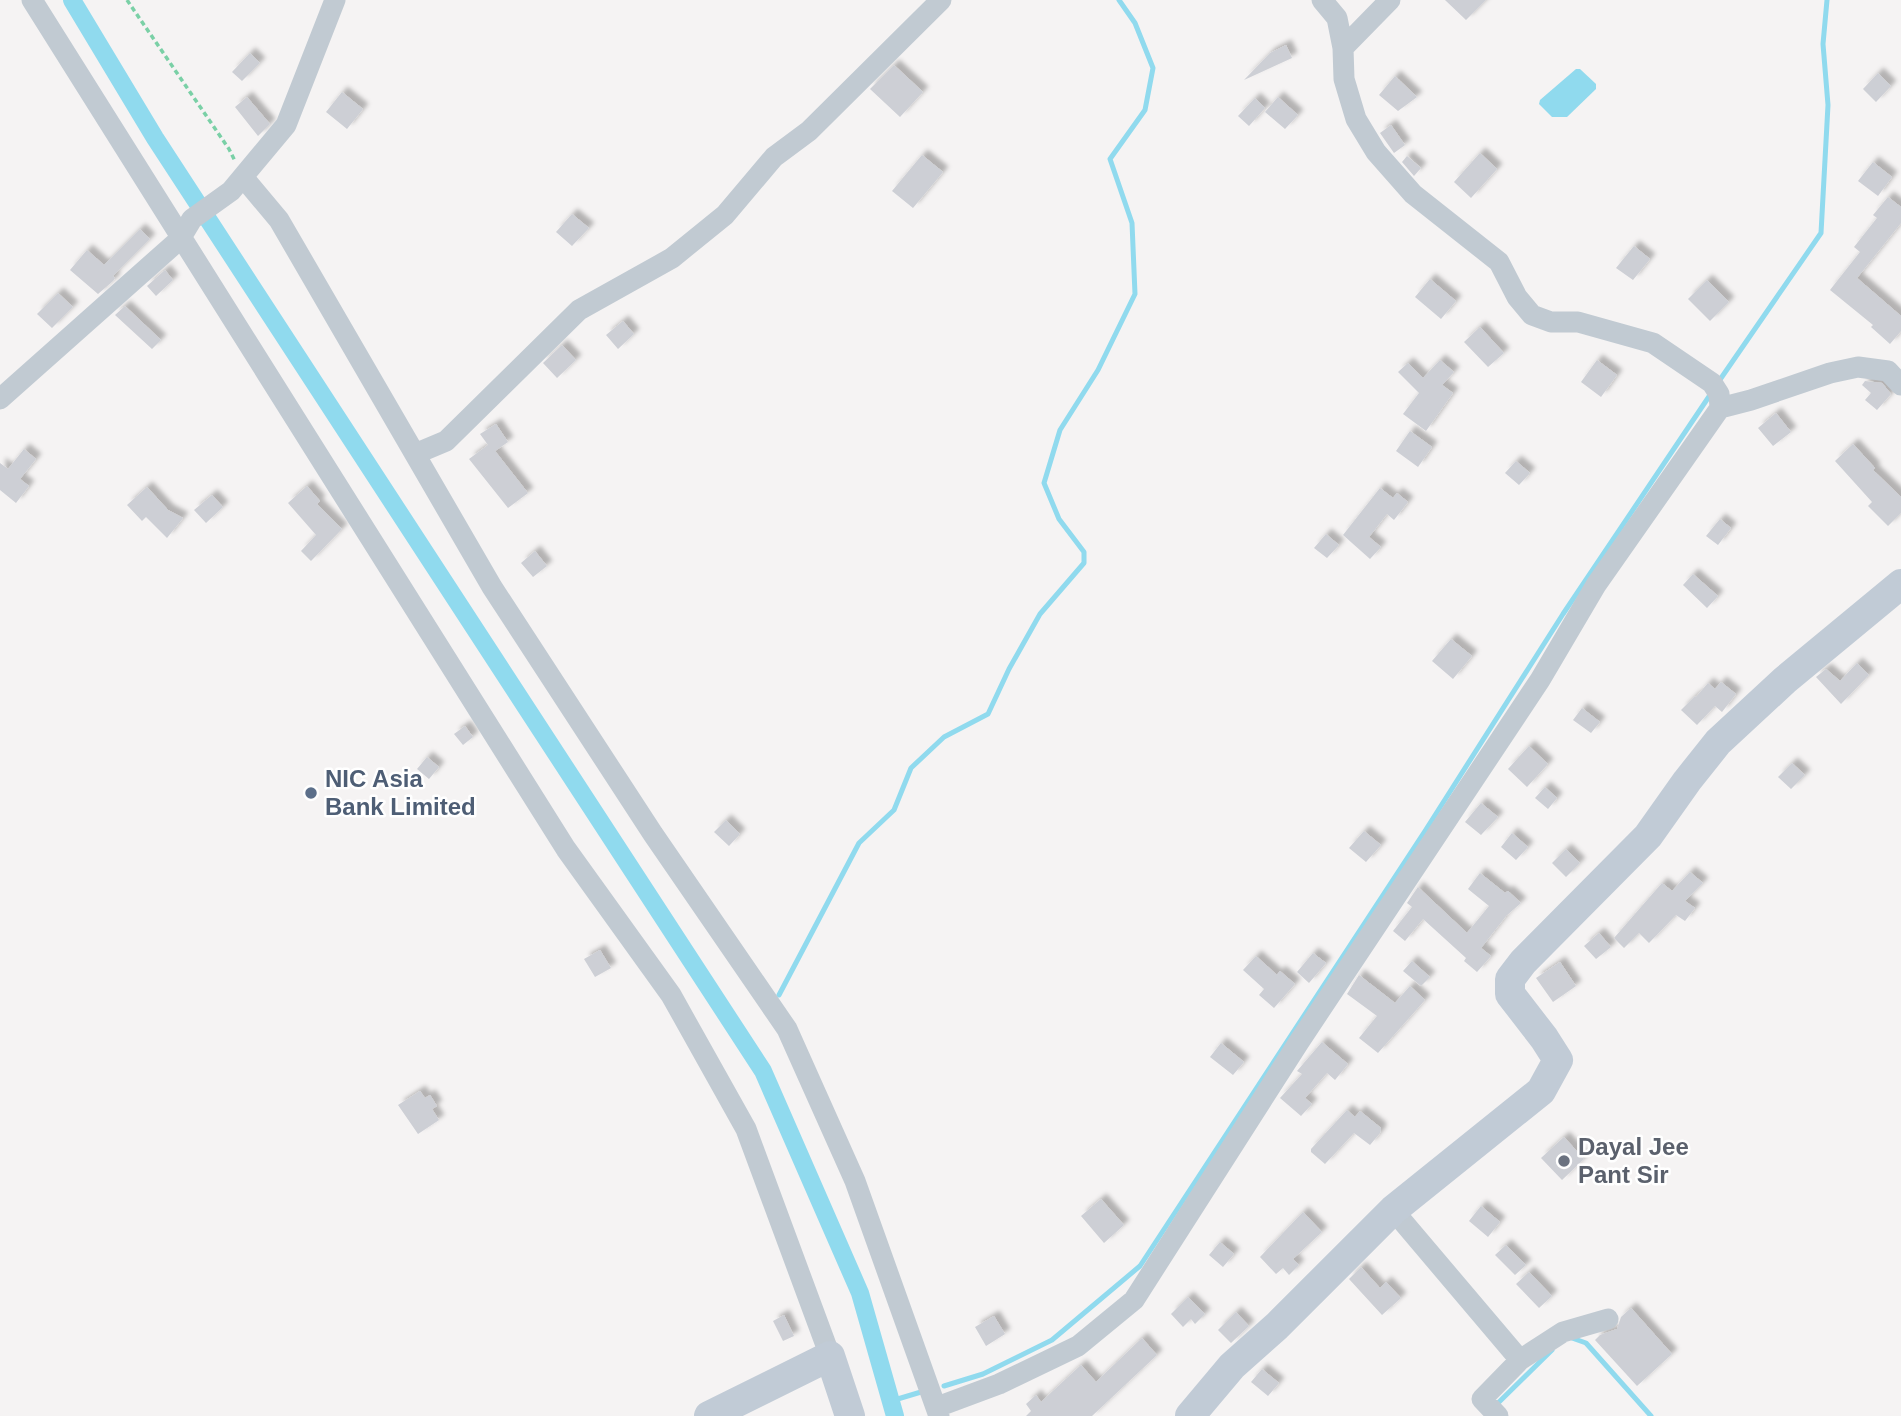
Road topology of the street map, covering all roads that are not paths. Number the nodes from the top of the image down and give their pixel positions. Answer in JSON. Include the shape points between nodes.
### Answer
{"nodes":[{"id":1,"x":32,"y":0,"type":"edge"},
{"id":2,"x":335,"y":0,"type":"edge"},
{"id":3,"x":941,"y":0,"type":"edge"},
{"id":4,"x":1322,"y":0,"type":"edge"},
{"id":5,"x":1390,"y":0,"type":"edge"},
{"id":6,"x":1343,"y":48,"type":"junction"},
{"id":7,"x":237,"y":184,"type":"junction"},
{"id":8,"x":180,"y":239,"type":"junction"},
{"id":9,"x":1901,"y":384,"type":"edge"},
{"id":10,"x":1717,"y":395,"type":"junction"},
{"id":11,"x":0,"y":399,"type":"edge"},
{"id":12,"x":415,"y":454,"type":"junction"},
{"id":13,"x":1901,"y":584,"type":"edge"},
{"id":14,"x":1393,"y":1210,"type":"junction"},
{"id":15,"x":1608,"y":1319,"type":"dead end"},
{"id":16,"x":830,"y":1356,"type":"junction"},
{"id":17,"x":1520,"y":1360,"type":"junction"},
{"id":18,"x":938,"y":1411,"type":"edge"},
{"id":19,"x":709,"y":1416,"type":"edge"},
{"id":20,"x":850,"y":1416,"type":"edge"},
{"id":21,"x":1190,"y":1416,"type":"edge"},
{"id":22,"x":1498,"y":1416,"type":"edge"}],
"edges":[{"from":1,"to":8,"type":"street"},
{"from":2,"to":7,"type":"street","via":[[286,125]]},
{"from":3,"to":12,"type":"street","via":[[809,131],[774,157],[725,215],[672,258],[579,310],[446,441]]},
{"from":4,"to":6,"type":"street","via":[[1337,18]]},
{"from":5,"to":6,"type":"street"},
{"from":6,"to":10,"type":"street","via":[[1344,79],[1356,119],[1376,152],[1413,194],[1499,262],[1532,315],[1654,343]]},
{"from":7,"to":8,"type":"street","via":[[192,219]]},
{"from":7,"to":12,"type":"street","via":[[278,220]]},
{"from":8,"to":11,"type":"street"},
{"from":8,"to":16,"type":"street","via":[[566,849],[671,995],[746,1129]]},
{"from":9,"to":10,"type":"street","via":[[1888,371],[1858,368],[1763,397]]},
{"from":10,"to":18,"type":"street","via":[[1540,680],[1134,1300],[1078,1346]]},
{"from":12,"to":18,"type":"street","via":[[492,587],[787,1029],[855,1181]]},
{"from":13,"to":14,"type":"street","via":[[1718,742],[1648,836],[1523,962],[1510,979],[1510,994],[1558,1060],[1541,1091]]},
{"from":14,"to":17,"type":"street"},
{"from":14,"to":21,"type":"street","via":[[1232,1366]]},
{"from":15,"to":17,"type":"street","via":[[1563,1332]]},
{"from":16,"to":19,"type":"street"},
{"from":16,"to":20,"type":"street"},
{"from":17,"to":22,"type":"street","via":[[1482,1399]]}]}
